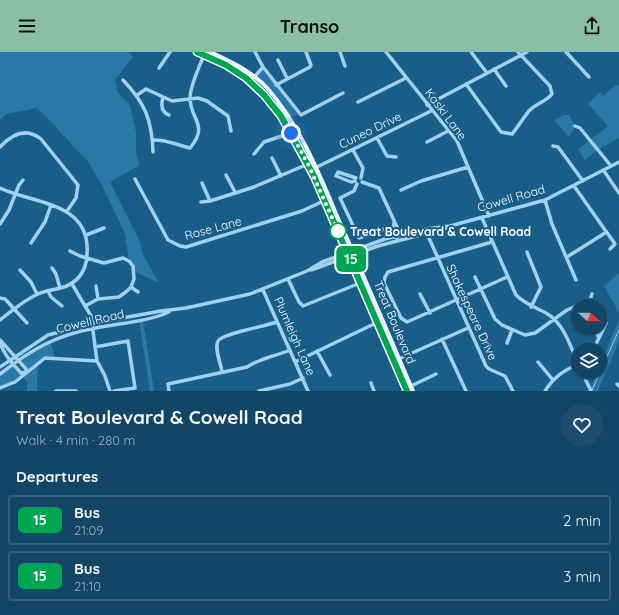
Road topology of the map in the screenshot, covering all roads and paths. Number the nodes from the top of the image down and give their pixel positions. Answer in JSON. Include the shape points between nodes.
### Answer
{"nodes":[{"id":1,"x":170,"y":52,"type":"edge"},
{"id":2,"x":197,"y":52,"type":"edge"},
{"id":3,"x":210,"y":52,"type":"edge"},
{"id":4,"x":255,"y":52,"type":"edge"},
{"id":5,"x":306,"y":52,"type":"edge"},
{"id":6,"x":340,"y":52,"type":"edge"},
{"id":7,"x":386,"y":52,"type":"edge"},
{"id":8,"x":471,"y":52,"type":"edge"},
{"id":9,"x":527,"y":52,"type":"edge"},
{"id":10,"x":566,"y":52,"type":"edge"},
{"id":11,"x":203,"y":54,"type":"edge"},
{"id":12,"x":520,"y":54,"type":"edge"},
{"id":13,"x":225,"y":58,"type":"junction"},
{"id":14,"x":278,"y":60,"type":"dead end"},
{"id":15,"x":345,"y":66,"type":"dead end"},
{"id":16,"x":263,"y":67,"type":"junction"},
{"id":17,"x":159,"y":68,"type":"dead end"},
{"id":18,"x":494,"y":69,"type":"junction"},
{"id":19,"x":487,"y":73,"type":"junction"},
{"id":20,"x":254,"y":77,"type":"junction"},
{"id":21,"x":589,"y":77,"type":"dead end"},
{"id":22,"x":287,"y":78,"type":"junction"},
{"id":23,"x":406,"y":78,"type":"junction"},
{"id":24,"x":123,"y":80,"type":"dead end"},
{"id":25,"x":250,"y":82,"type":"junction"},
{"id":26,"x":466,"y":84,"type":"junction"},
{"id":27,"x":276,"y":85,"type":"junction"},
{"id":28,"x":506,"y":86,"type":"dead end"},
{"id":29,"x":343,"y":93,"type":"dead end"},
{"id":30,"x":137,"y":96,"type":"junction"},
{"id":31,"x":163,"y":97,"type":"junction"},
{"id":32,"x":190,"y":99,"type":"junction"},
{"id":33,"x":358,"y":102,"type":"dead end"},
{"id":34,"x":427,"y":105,"type":"junction"},
{"id":35,"x":431,"y":111,"type":"junction"},
{"id":36,"x":169,"y":115,"type":"dead end"},
{"id":37,"x":575,"y":126,"type":"dead end"},
{"id":38,"x":232,"y":131,"type":"dead end"},
{"id":39,"x":448,"y":131,"type":"junction"},
{"id":40,"x":291,"y":133,"type":"junction"},
{"id":41,"x":377,"y":138,"type":"junction"},
{"id":42,"x":152,"y":140,"type":"junction"},
{"id":43,"x":427,"y":142,"type":"dead end"},
{"id":44,"x":553,"y":146,"type":"dead end"},
{"id":45,"x":0,"y":147,"type":"edge"},
{"id":46,"x":353,"y":150,"type":"junction"},
{"id":47,"x":152,"y":152,"type":"dead end"},
{"id":48,"x":254,"y":154,"type":"dead end"},
{"id":49,"x":396,"y":157,"type":"dead end"},
{"id":50,"x":272,"y":158,"type":"dead end"},
{"id":51,"x":619,"y":162,"type":"edge"},
{"id":52,"x":308,"y":164,"type":"junction"},
{"id":53,"x":611,"y":166,"type":"junction"},
{"id":54,"x":317,"y":167,"type":"junction"},
{"id":55,"x":468,"y":167,"type":"junction"},
{"id":56,"x":604,"y":171,"type":"junction"},
{"id":57,"x":226,"y":175,"type":"dead end"},
{"id":58,"x":281,"y":176,"type":"junction"},
{"id":59,"x":135,"y":179,"type":"dead end"},
{"id":60,"x":23,"y":180,"type":"dead end"},
{"id":61,"x":358,"y":181,"type":"junction"},
{"id":62,"x":583,"y":181,"type":"junction"},
{"id":63,"x":202,"y":182,"type":"dead end"},
{"id":64,"x":574,"y":186,"type":"junction"},
{"id":65,"x":0,"y":188,"type":"edge"},
{"id":66,"x":401,"y":190,"type":"dead end"},
{"id":67,"x":235,"y":192,"type":"junction"},
{"id":68,"x":619,"y":193,"type":"edge"},
{"id":69,"x":15,"y":195,"type":"junction"},
{"id":70,"x":330,"y":198,"type":"junction"},
{"id":71,"x":545,"y":200,"type":"junction"},
{"id":72,"x":210,"y":201,"type":"junction"},
{"id":73,"x":325,"y":201,"type":"junction"},
{"id":74,"x":201,"y":202,"type":"dead end"},
{"id":75,"x":51,"y":205,"type":"junction"},
{"id":76,"x":67,"y":211,"type":"junction"},
{"id":77,"x":489,"y":216,"type":"junction"},
{"id":78,"x":482,"y":218,"type":"junction"},
{"id":79,"x":394,"y":223,"type":"junction"},
{"id":80,"x":0,"y":224,"type":"edge"},
{"id":81,"x":104,"y":228,"type":"dead end"},
{"id":82,"x":393,"y":228,"type":"junction"},
{"id":83,"x":425,"y":232,"type":"junction"},
{"id":84,"x":605,"y":233,"type":"junction"},
{"id":85,"x":86,"y":234,"type":"junction"},
{"id":86,"x":398,"y":237,"type":"junction"},
{"id":87,"x":395,"y":239,"type":"junction"},
{"id":88,"x":492,"y":242,"type":"junction"},
{"id":89,"x":31,"y":243,"type":"dead end"},
{"id":90,"x":610,"y":249,"type":"dead end"},
{"id":91,"x":70,"y":251,"type":"dead end"},
{"id":92,"x":527,"y":252,"type":"dead end"},
{"id":93,"x":351,"y":254,"type":"junction"},
{"id":94,"x":567,"y":257,"type":"junction"},
{"id":95,"x":87,"y":259,"type":"junction"},
{"id":96,"x":436,"y":259,"type":"junction"},
{"id":97,"x":52,"y":268,"type":"dead end"},
{"id":98,"x":20,"y":270,"type":"dead end"},
{"id":99,"x":475,"y":277,"type":"dead end"},
{"id":100,"x":508,"y":277,"type":"junction"},
{"id":101,"x":288,"y":279,"type":"junction"},
{"id":102,"x":576,"y":280,"type":"dead end"},
{"id":103,"x":360,"y":283,"type":"junction"},
{"id":104,"x":72,"y":284,"type":"junction"},
{"id":105,"x":96,"y":286,"type":"dead end"},
{"id":106,"x":131,"y":287,"type":"junction"},
{"id":107,"x":60,"y":288,"type":"junction"},
{"id":108,"x":482,"y":289,"type":"junction"},
{"id":109,"x":263,"y":290,"type":"junction"},
{"id":110,"x":48,"y":291,"type":"junction"},
{"id":111,"x":138,"y":292,"type":"dead end"},
{"id":112,"x":37,"y":294,"type":"junction"},
{"id":113,"x":420,"y":294,"type":"dead end"},
{"id":114,"x":592,"y":294,"type":"dead end"},
{"id":115,"x":0,"y":298,"type":"edge"},
{"id":116,"x":98,"y":299,"type":"junction"},
{"id":117,"x":590,"y":299,"type":"edge"},
{"id":118,"x":456,"y":301,"type":"junction"},
{"id":119,"x":62,"y":306,"type":"dead end"},
{"id":120,"x":85,"y":306,"type":"junction"},
{"id":121,"x":531,"y":307,"type":"junction"},
{"id":122,"x":15,"y":309,"type":"junction"},
{"id":123,"x":571,"y":309,"type":"edge"},
{"id":124,"x":430,"y":313,"type":"junction"},
{"id":125,"x":0,"y":320,"type":"edge"},
{"id":126,"x":554,"y":320,"type":"junction"},
{"id":127,"x":277,"y":322,"type":"junction"},
{"id":128,"x":27,"y":323,"type":"dead end"},
{"id":129,"x":376,"y":324,"type":"junction"},
{"id":130,"x":93,"y":326,"type":"junction"},
{"id":131,"x":468,"y":328,"type":"junction"},
{"id":132,"x":512,"y":330,"type":"junction"},
{"id":133,"x":598,"y":335,"type":"edge"},
{"id":134,"x":600,"y":335,"type":"edge"},
{"id":135,"x":599,"y":338,"type":"junction"},
{"id":136,"x":442,"y":339,"type":"junction"},
{"id":137,"x":0,"y":340,"type":"edge"},
{"id":138,"x":507,"y":343,"type":"dead end"},
{"id":139,"x":597,"y":343,"type":"edge"},
{"id":140,"x":95,"y":347,"type":"junction"},
{"id":141,"x":571,"y":348,"type":"edge"},
{"id":142,"x":290,"y":350,"type":"junction"},
{"id":143,"x":318,"y":351,"type":"junction"},
{"id":144,"x":15,"y":355,"type":"junction"},
{"id":145,"x":400,"y":358,"type":"junction"},
{"id":146,"x":10,"y":359,"type":"junction"},
{"id":147,"x":19,"y":360,"type":"junction"},
{"id":148,"x":97,"y":361,"type":"junction"},
{"id":149,"x":394,"y":361,"type":"junction"},
{"id":150,"x":295,"y":362,"type":"junction"},
{"id":151,"x":538,"y":362,"type":"dead end"},
{"id":152,"x":13,"y":364,"type":"junction"},
{"id":153,"x":0,"y":367,"type":"edge"},
{"id":154,"x":571,"y":367,"type":"edge"},
{"id":155,"x":26,"y":372,"type":"junction"},
{"id":156,"x":222,"y":372,"type":"junction"},
{"id":157,"x":0,"y":374,"type":"edge"},
{"id":158,"x":436,"y":374,"type":"dead end"},
{"id":159,"x":330,"y":375,"type":"dead end"},
{"id":160,"x":303,"y":378,"type":"junction"},
{"id":161,"x":585,"y":379,"type":"edge"},
{"id":162,"x":553,"y":380,"type":"junction"},
{"id":163,"x":371,"y":384,"type":"dead end"},
{"id":164,"x":0,"y":388,"type":"edge"},
{"id":165,"x":264,"y":390,"type":"edge"},
{"id":166,"x":410,"y":390,"type":"edge"},
{"id":167,"x":512,"y":390,"type":"edge"},
{"id":168,"x":590,"y":390,"type":"edge"},
{"id":169,"x":56,"y":391,"type":"edge"},
{"id":170,"x":76,"y":391,"type":"edge"},
{"id":171,"x":110,"y":391,"type":"edge"},
{"id":172,"x":114,"y":391,"type":"edge"},
{"id":173,"x":170,"y":391,"type":"edge"},
{"id":174,"x":259,"y":391,"type":"edge"},
{"id":175,"x":308,"y":391,"type":"edge"},
{"id":176,"x":374,"y":391,"type":"edge"},
{"id":177,"x":466,"y":391,"type":"edge"},
{"id":178,"x":545,"y":391,"type":"edge"},
{"id":179,"x":585,"y":391,"type":"edge"}],
"edges":[{"from":1,"to":17,"type":"street"},
{"from":2,"to":11,"type":"main road","name":"Treat Boulevard"},
{"from":3,"to":13,"type":"main road","name":"Treat Boulevard"},
{"from":4,"to":16,"type":"street"},
{"from":5,"to":22,"type":"street","via":[[311,65]]},
{"from":6,"to":15,"type":"street"},
{"from":7,"to":23,"type":"street","name":"Kaski Lane"},
{"from":8,"to":19,"type":"street"},
{"from":9,"to":12,"type":"street"},
{"from":10,"to":21,"type":"street"},
{"from":11,"to":13,"type":"main road"},
{"from":11,"to":25,"type":"main road","name":"Treat Boulevard","via":[[226,65]]},
{"from":11,"to":32,"type":"street"},
{"from":12,"to":18,"type":"street"},
{"from":12,"to":26,"type":"street","via":[[550,86],[552,94],[529,111],[512,134],[501,132]]},
{"from":13,"to":20,"type":"main road","name":"Treat Boulevard"},
{"from":14,"to":22,"type":"street"},
{"from":16,"to":20,"type":"street"},
{"from":16,"to":27,"type":"street"},
{"from":18,"to":19,"type":"street"},
{"from":18,"to":28,"type":"street"},
{"from":19,"to":26,"type":"street"},
{"from":20,"to":25,"type":"street"},
{"from":20,"to":54,"type":"main road","name":"Treat Boulevard","via":[[267,88],[290,117]]},
{"from":22,"to":27,"type":"street"},
{"from":23,"to":33,"type":"street"},
{"from":23,"to":34,"type":"street","name":"Kaski Lane"},
{"from":24,"to":30,"type":"street"},
{"from":25,"to":40,"type":"main road","name":"Treat Boulevard","via":[[277,110]]},
{"from":26,"to":34,"type":"street"},
{"from":27,"to":29,"type":"street","via":[[301,116]]},
{"from":30,"to":31,"type":"street","via":[[146,89]]},
{"from":30,"to":42,"type":"street","via":[[147,114]]},
{"from":31,"to":32,"type":"street","via":[[172,101]]},
{"from":31,"to":36,"type":"street","via":[[162,106],[164,112]]},
{"from":32,"to":38,"type":"street","via":[[207,101],[228,116]]},
{"from":32,"to":42,"type":"street","via":[[199,124],[199,130],[190,148],[168,140]]},
{"from":34,"to":35,"type":"street","name":"Kaski Lane"},
{"from":35,"to":39,"type":"street","name":"Kaski Lane"},
{"from":35,"to":41,"type":"street","name":"Cuneo Drive"},
{"from":37,"to":53,"type":"street","via":[[580,128]]},
{"from":39,"to":43,"type":"street"},
{"from":39,"to":55,"type":"street","name":"Kaski Lane","via":[[456,141]]},
{"from":40,"to":48,"type":"street","via":[[264,142]]},
{"from":40,"to":52,"type":"main road","name":"Treat Boulevard"},
{"from":41,"to":46,"type":"street","name":"Cuneo Drive"},
{"from":41,"to":49,"type":"street","via":[[387,156]]},
{"from":42,"to":47,"type":"street"},
{"from":44,"to":62,"type":"street","via":[[558,147]]},
{"from":45,"to":76,"type":"street","via":[[17,134],[24,132],[33,133],[41,139],[78,185],[79,191]]},
{"from":46,"to":54,"type":"street","name":"Cuneo Drive"},
{"from":46,"to":61,"type":"street","via":[[363,168]]},
{"from":50,"to":58,"type":"street"},
{"from":51,"to":53,"type":"street","name":"Cowell Road"},
{"from":52,"to":58,"type":"street"},
{"from":52,"to":73,"type":"main road","name":"Treat Boulevard"},
{"from":53,"to":56,"type":"street","name":"Cowell Road"},
{"from":54,"to":70,"type":"main road","name":"Treat Boulevard"},
{"from":55,"to":66,"type":"street","via":[[421,180]]},
{"from":55,"to":77,"type":"street","name":"Kaski Lane"},
{"from":56,"to":62,"type":"street","name":"Cowell Road"},
{"from":56,"to":68,"type":"street"},
{"from":57,"to":67,"type":"street"},
{"from":58,"to":67,"type":"street"},
{"from":59,"to":73,"type":"street","name":"Rose Lane","via":[[168,240],[186,247],[302,211]]},
{"from":60,"to":69,"type":"street"},
{"from":61,"to":61,"type":"street","via":[[338,172],[336,174],[351,182]]},
{"from":61,"to":79,"type":"street","via":[[378,188]]},
{"from":61,"to":82,"type":"street","via":[[354,191],[340,198],[359,238]]},
{"from":62,"to":64,"type":"street","name":"Cowell Road"},
{"from":63,"to":72,"type":"street"},
{"from":64,"to":71,"type":"street","name":"Cowell Road"},
{"from":64,"to":84,"type":"street"},
{"from":65,"to":69,"type":"street"},
{"from":67,"to":72,"type":"street"},
{"from":69,"to":75,"type":"street"},
{"from":69,"to":80,"type":"street"},
{"from":70,"to":73,"type":"street","name":"Rose Lane"},
{"from":70,"to":93,"type":"main road","name":"Treat Boulevard"},
{"from":71,"to":77,"type":"street","name":"Cowell Road"},
{"from":71,"to":94,"type":"street","via":[[552,224]]},
{"from":72,"to":74,"type":"street"},
{"from":73,"to":93,"type":"main road","name":"Treat Boulevard"},
{"from":75,"to":76,"type":"street"},
{"from":75,"to":89,"type":"street","via":[[45,222]]},
{"from":76,"to":85,"type":"street","via":[[79,221]]},
{"from":77,"to":78,"type":"street","name":"Cowell Road"},
{"from":78,"to":83,"type":"street","name":"Cowell Road"},
{"from":78,"to":88,"type":"street"},
{"from":79,"to":82,"type":"street"},
{"from":79,"to":86,"type":"street","via":[[398,226]]},
{"from":81,"to":85,"type":"street"},
{"from":82,"to":87,"type":"street"},
{"from":83,"to":86,"type":"street","name":"Cowell Road"},
{"from":83,"to":87,"type":"street","name":"Cowell Road"},
{"from":83,"to":96,"type":"street","name":"Shakespeare Drive"},
{"from":84,"to":90,"type":"street","via":[[615,244]]},
{"from":84,"to":94,"type":"street"},
{"from":85,"to":95,"type":"street"},
{"from":86,"to":87,"type":"street","name":"Cowell Road"},
{"from":87,"to":93,"type":"street","name":"Cowell Road"},
{"from":88,"to":96,"type":"street"},
{"from":88,"to":100,"type":"street"},
{"from":91,"to":95,"type":"street"},
{"from":92,"to":121,"type":"street","via":[[541,287]]},
{"from":93,"to":101,"type":"street","name":"Cowell Road","via":[[319,269]]},
{"from":93,"to":103,"type":"main road","name":"Treat Boulevard"},
{"from":93,"to":145,"type":"main road","name":"Treat Boulevard"},
{"from":94,"to":102,"type":"street"},
{"from":95,"to":104,"type":"street","via":[[81,274]]},
{"from":95,"to":106,"type":"street","via":[[104,263],[118,258],[129,261],[134,273]]},
{"from":96,"to":118,"type":"street","name":"Shakespeare Drive"},
{"from":96,"to":124,"type":"street","via":[[388,272],[384,282],[401,318],[405,321]]},
{"from":97,"to":107,"type":"street"},
{"from":98,"to":112,"type":"street","via":[[31,282]]},
{"from":99,"to":108,"type":"street"},
{"from":100,"to":108,"type":"street"},
{"from":100,"to":121,"type":"street","via":[[516,295]]},
{"from":101,"to":103,"type":"street","via":[[303,306]]},
{"from":101,"to":109,"type":"street","name":"Cowell Road"},
{"from":103,"to":129,"type":"main road","name":"Treat Boulevard"},
{"from":104,"to":107,"type":"street"},
{"from":104,"to":120,"type":"street"},
{"from":105,"to":116,"type":"street"},
{"from":106,"to":111,"type":"street"},
{"from":106,"to":116,"type":"street","via":[[119,297]]},
{"from":107,"to":110,"type":"street"},
{"from":108,"to":118,"type":"street"},
{"from":108,"to":132,"type":"street","via":[[495,319]]},
{"from":109,"to":127,"type":"street","name":"Plumleigh Lane"},
{"from":109,"to":130,"type":"street","name":"Cowell Road","via":[[236,298],[170,311],[161,310]]},
{"from":110,"to":112,"type":"street"},
{"from":110,"to":119,"type":"street","via":[[51,298]]},
{"from":112,"to":122,"type":"street"},
{"from":113,"to":124,"type":"street"},
{"from":114,"to":117,"type":"street"},
{"from":115,"to":122,"type":"street","via":[[5,299]]},
{"from":116,"to":120,"type":"street"},
{"from":118,"to":124,"type":"street"},
{"from":118,"to":131,"type":"street","name":"Shakespeare Drive"},
{"from":120,"to":130,"type":"street"},
{"from":121,"to":126,"type":"street"},
{"from":122,"to":125,"type":"street"},
{"from":122,"to":128,"type":"street"},
{"from":123,"to":126,"type":"street"},
{"from":126,"to":132,"type":"street","via":[[535,333],[525,336]]},
{"from":126,"to":141,"type":"street","via":[[561,326]]},
{"from":127,"to":142,"type":"street","name":"Plumleigh Lane"},
{"from":127,"to":156,"type":"street","via":[[223,336],[218,340]]},
{"from":129,"to":143,"type":"street"},
{"from":129,"to":149,"type":"main road","name":"Treat Boulevard"},
{"from":130,"to":140,"type":"street"},
{"from":130,"to":144,"type":"street","name":"Cowell Road","via":[[48,335]]},
{"from":130,"to":147,"type":"street","name":"Cowell Road","via":[[50,340]]},
{"from":131,"to":136,"type":"street"},
{"from":131,"to":167,"type":"street","name":"Shakespeare Drive","via":[[486,366],[505,376]]},
{"from":132,"to":138,"type":"street"},
{"from":133,"to":135,"type":"street"},
{"from":134,"to":135,"type":"street"},
{"from":135,"to":139,"type":"street"},
{"from":136,"to":145,"type":"street"},
{"from":136,"to":177,"type":"street"},
{"from":137,"to":144,"type":"street"},
{"from":137,"to":146,"type":"street"},
{"from":140,"to":148,"type":"street"},
{"from":140,"to":172,"type":"street","via":[[128,341],[135,388]]},
{"from":142,"to":150,"type":"street","name":"Plumleigh Lane"},
{"from":142,"to":156,"type":"street","via":[[278,356],[255,361],[247,367]]},
{"from":143,"to":150,"type":"street"},
{"from":143,"to":159,"type":"street"},
{"from":144,"to":146,"type":"street","name":"Cowell Road"},
{"from":144,"to":147,"type":"street"},
{"from":145,"to":149,"type":"street"},
{"from":145,"to":166,"type":"main road","name":"Treat Boulevard"},
{"from":146,"to":152,"type":"street"},
{"from":146,"to":153,"type":"street","name":"Cowell Road"},
{"from":147,"to":152,"type":"street","name":"Cowell Road"},
{"from":147,"to":155,"type":"street"},
{"from":148,"to":155,"type":"street","via":[[45,358]]},
{"from":148,"to":171,"type":"street"},
{"from":149,"to":166,"type":"main road","name":"Treat Boulevard"},
{"from":150,"to":160,"type":"street","name":"Plumleigh Lane"},
{"from":151,"to":162,"type":"street"},
{"from":152,"to":155,"type":"street","via":[[21,373]]},
{"from":152,"to":157,"type":"street","name":"Cowell Road"},
{"from":154,"to":162,"type":"street","via":[[562,371]]},
{"from":155,"to":164,"type":"street","via":[[15,382]]},
{"from":156,"to":173,"type":"street","via":[[168,384]]},
{"from":158,"to":166,"type":"street"},
{"from":160,"to":165,"type":"street"},
{"from":160,"to":175,"type":"street","name":"Plumleigh Lane"},
{"from":161,"to":168,"type":"street"},
{"from":162,"to":178,"type":"street"},
{"from":163,"to":176,"type":"street"},
{"from":165,"to":174,"type":"street"},
{"from":168,"to":179,"type":"street"},
{"from":169,"to":170,"type":"street"}]}
